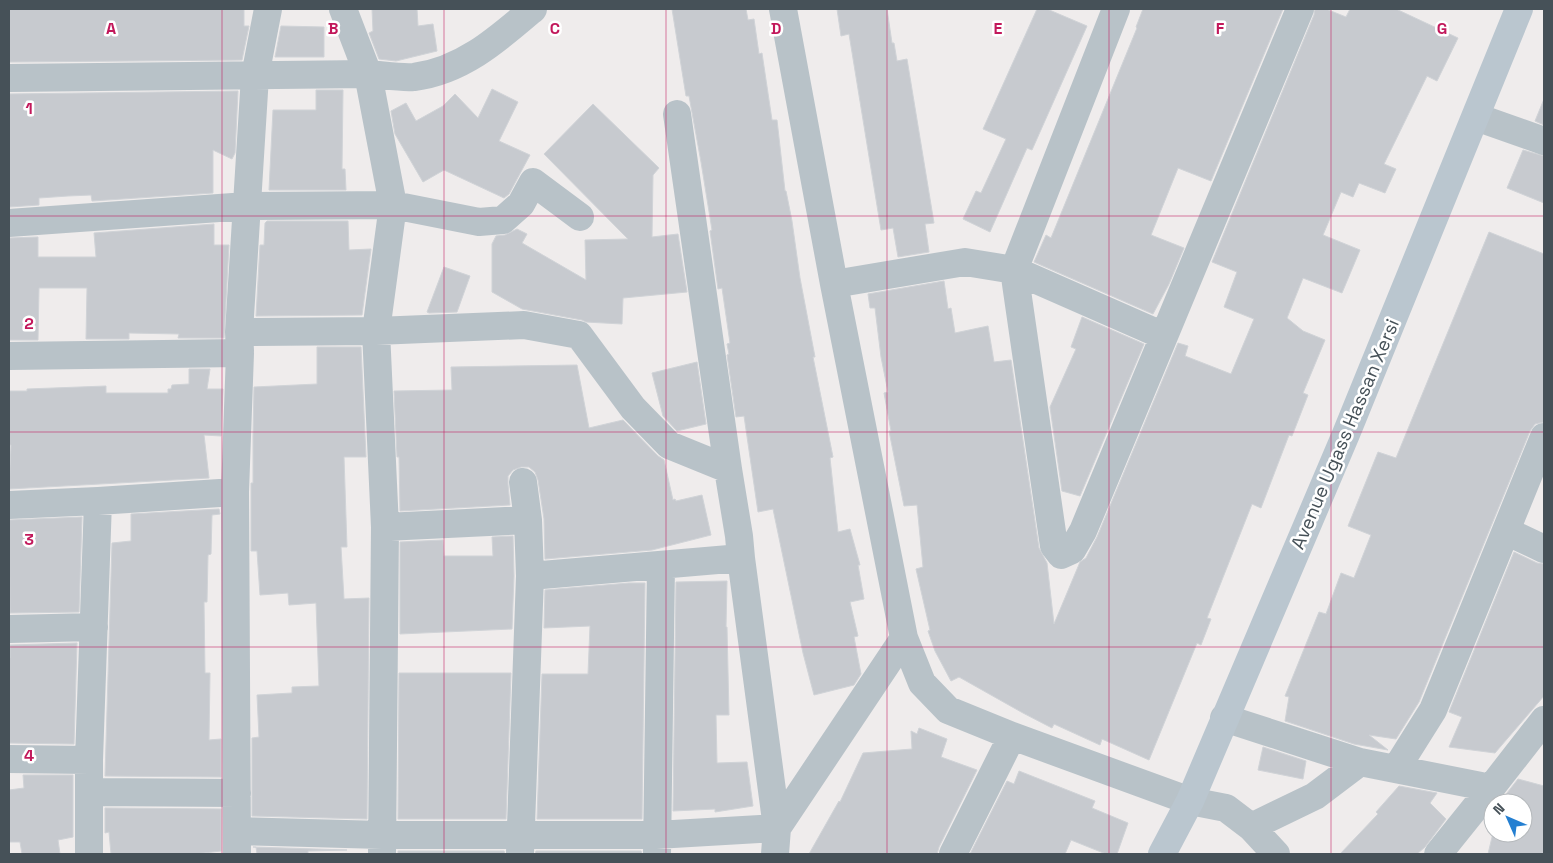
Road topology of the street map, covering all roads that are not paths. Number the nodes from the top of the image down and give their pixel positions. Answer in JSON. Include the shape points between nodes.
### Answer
{"nodes":[{"id":1,"x":268,"y":9,"type":"edge"},
{"id":2,"x":343,"y":9,"type":"edge"},
{"id":3,"x":533,"y":9,"type":"edge"},
{"id":4,"x":783,"y":9,"type":"edge"},
{"id":5,"x":1116,"y":9,"type":"edge"},
{"id":6,"x":1300,"y":9,"type":"edge"},
{"id":7,"x":1519,"y":9,"type":"edge"},
{"id":8,"x":368,"y":74,"type":"junction"},
{"id":9,"x":255,"y":76,"type":"junction"},
{"id":10,"x":9,"y":78,"type":"edge"},
{"id":11,"x":677,"y":114,"type":"dead end"},
{"id":12,"x":1476,"y":117,"type":"junction"},
{"id":13,"x":1544,"y":141,"type":"edge"},
{"id":14,"x":393,"y":205,"type":"junction"},
{"id":15,"x":247,"y":206,"type":"junction"},
{"id":16,"x":580,"y":216,"type":"dead end"},
{"id":17,"x":9,"y":223,"type":"edge"},
{"id":18,"x":1014,"y":270,"type":"junction"},
{"id":19,"x":834,"y":284,"type":"junction"},
{"id":20,"x":376,"y":331,"type":"junction"},
{"id":21,"x":1164,"y":336,"type":"junction"},
{"id":22,"x":240,"y":343,"type":"junction"},
{"id":23,"x":9,"y":356,"type":"edge"},
{"id":24,"x":1544,"y":437,"type":"edge"},
{"id":25,"x":728,"y":469,"type":"junction"},
{"id":26,"x":523,"y":482,"type":"dead end"},
{"id":27,"x":235,"y":492,"type":"junction"},
{"id":28,"x":98,"y":501,"type":"junction"},
{"id":29,"x":9,"y":505,"type":"edge"},
{"id":30,"x":528,"y":520,"type":"junction"},
{"id":31,"x":385,"y":527,"type":"junction"},
{"id":32,"x":1506,"y":531,"type":"junction"},
{"id":33,"x":1544,"y":549,"type":"edge"},
{"id":34,"x":741,"y":558,"type":"junction"},
{"id":35,"x":661,"y":565,"type":"junction"},
{"id":36,"x":530,"y":576,"type":"junction"},
{"id":37,"x":94,"y":627,"type":"junction"},
{"id":38,"x":9,"y":629,"type":"edge"},
{"id":39,"x":904,"y":638,"type":"junction"},
{"id":40,"x":1224,"y":718,"type":"junction"},
{"id":41,"x":1544,"y":720,"type":"edge"},
{"id":42,"x":1012,"y":736,"type":"junction"},
{"id":43,"x":9,"y":759,"type":"edge"},
{"id":44,"x":89,"y":760,"type":"junction"},
{"id":45,"x":1360,"y":762,"type":"junction"},
{"id":46,"x":1396,"y":769,"type":"junction"},
{"id":47,"x":1491,"y":788,"type":"junction"},
{"id":48,"x":89,"y":792,"type":"junction"},
{"id":49,"x":237,"y":793,"type":"junction"},
{"id":50,"x":1190,"y":801,"type":"junction"},
{"id":51,"x":1251,"y":827,"type":"junction"},
{"id":52,"x":777,"y":828,"type":"junction"},
{"id":53,"x":237,"y":843,"type":"edge"},
{"id":54,"x":382,"y":844,"type":"edge"},
{"id":55,"x":520,"y":845,"type":"edge"},
{"id":56,"x":656,"y":845,"type":"edge"},
{"id":57,"x":90,"y":854,"type":"edge"},
{"id":58,"x":775,"y":854,"type":"edge"},
{"id":59,"x":954,"y":854,"type":"edge"},
{"id":60,"x":1162,"y":854,"type":"edge"},
{"id":61,"x":1276,"y":854,"type":"edge"},
{"id":62,"x":1438,"y":854,"type":"edge"}],
"edges":[{"from":1,"to":9,"type":"street"},
{"from":2,"to":8,"type":"street"},
{"from":3,"to":8,"type":"street","via":[[496,41],[456,66],[414,77]]},
{"from":4,"to":19,"type":"street"},
{"from":5,"to":18,"type":"street"},
{"from":6,"to":21,"type":"street"},
{"from":7,"to":12,"type":"main road","name":"Avenue Ugass Hassan Xersi"},
{"from":8,"to":9,"type":"street"},
{"from":8,"to":14,"type":"street"},
{"from":9,"to":10,"type":"street"},
{"from":9,"to":15,"type":"street"},
{"from":11,"to":25,"type":"street"},
{"from":12,"to":13,"type":"street"},
{"from":12,"to":40,"type":"main road","name":"Avenue Ugass Hassan Xersi","via":[[1346,434]]},
{"from":14,"to":15,"type":"street"},
{"from":14,"to":16,"type":"street","via":[[479,222],[503,220],[521,204],[533,182]]},
{"from":14,"to":20,"type":"street"},
{"from":15,"to":17,"type":"street"},
{"from":15,"to":22,"type":"street"},
{"from":18,"to":19,"type":"street","via":[[965,262]]},
{"from":18,"to":21,"type":"street"},
{"from":18,"to":21,"type":"street","via":[[1054,546],[1061,555],[1072,550],[1083,531]]},
{"from":19,"to":39,"type":"street"},
{"from":20,"to":22,"type":"street"},
{"from":20,"to":25,"type":"street","via":[[524,325],[579,335],[633,408],[669,445]]},
{"from":20,"to":31,"type":"street"},
{"from":22,"to":23,"type":"street"},
{"from":22,"to":27,"type":"street"},
{"from":24,"to":32,"type":"street"},
{"from":25,"to":34,"type":"street"},
{"from":26,"to":30,"type":"street"},
{"from":27,"to":28,"type":"street"},
{"from":27,"to":49,"type":"street"},
{"from":28,"to":29,"type":"street"},
{"from":28,"to":37,"type":"street"},
{"from":30,"to":31,"type":"street"},
{"from":30,"to":36,"type":"street"},
{"from":31,"to":54,"type":"street"},
{"from":32,"to":33,"type":"street"},
{"from":32,"to":46,"type":"street","via":[[1433,710]]},
{"from":34,"to":35,"type":"street"},
{"from":34,"to":52,"type":"street"},
{"from":35,"to":36,"type":"street"},
{"from":35,"to":56,"type":"street"},
{"from":36,"to":55,"type":"street"},
{"from":37,"to":38,"type":"street"},
{"from":37,"to":44,"type":"street"},
{"from":39,"to":42,"type":"street","via":[[922,683],[948,710]]},
{"from":39,"to":52,"type":"street"},
{"from":40,"to":45,"type":"street"},
{"from":40,"to":50,"type":"main road","name":"Avenue Ugass Hassan Xersi"},
{"from":41,"to":47,"type":"street"},
{"from":42,"to":50,"type":"street"},
{"from":42,"to":59,"type":"street"},
{"from":43,"to":44,"type":"street"},
{"from":44,"to":48,"type":"street"},
{"from":45,"to":46,"type":"street"},
{"from":45,"to":51,"type":"street","via":[[1315,796]]},
{"from":46,"to":47,"type":"street"},
{"from":47,"to":62,"type":"street"},
{"from":48,"to":49,"type":"street"},
{"from":48,"to":57,"type":"street"},
{"from":49,"to":53,"type":"street"},
{"from":50,"to":51,"type":"street","via":[[1226,808]]},
{"from":50,"to":60,"type":"main road","name":"Avenue Ugass Hassan Xersi"},
{"from":51,"to":61,"type":"street"},
{"from":52,"to":56,"type":"street"},
{"from":52,"to":58,"type":"street"},
{"from":53,"to":54,"type":"street"},
{"from":54,"to":55,"type":"street"},
{"from":55,"to":56,"type":"street"}]}
